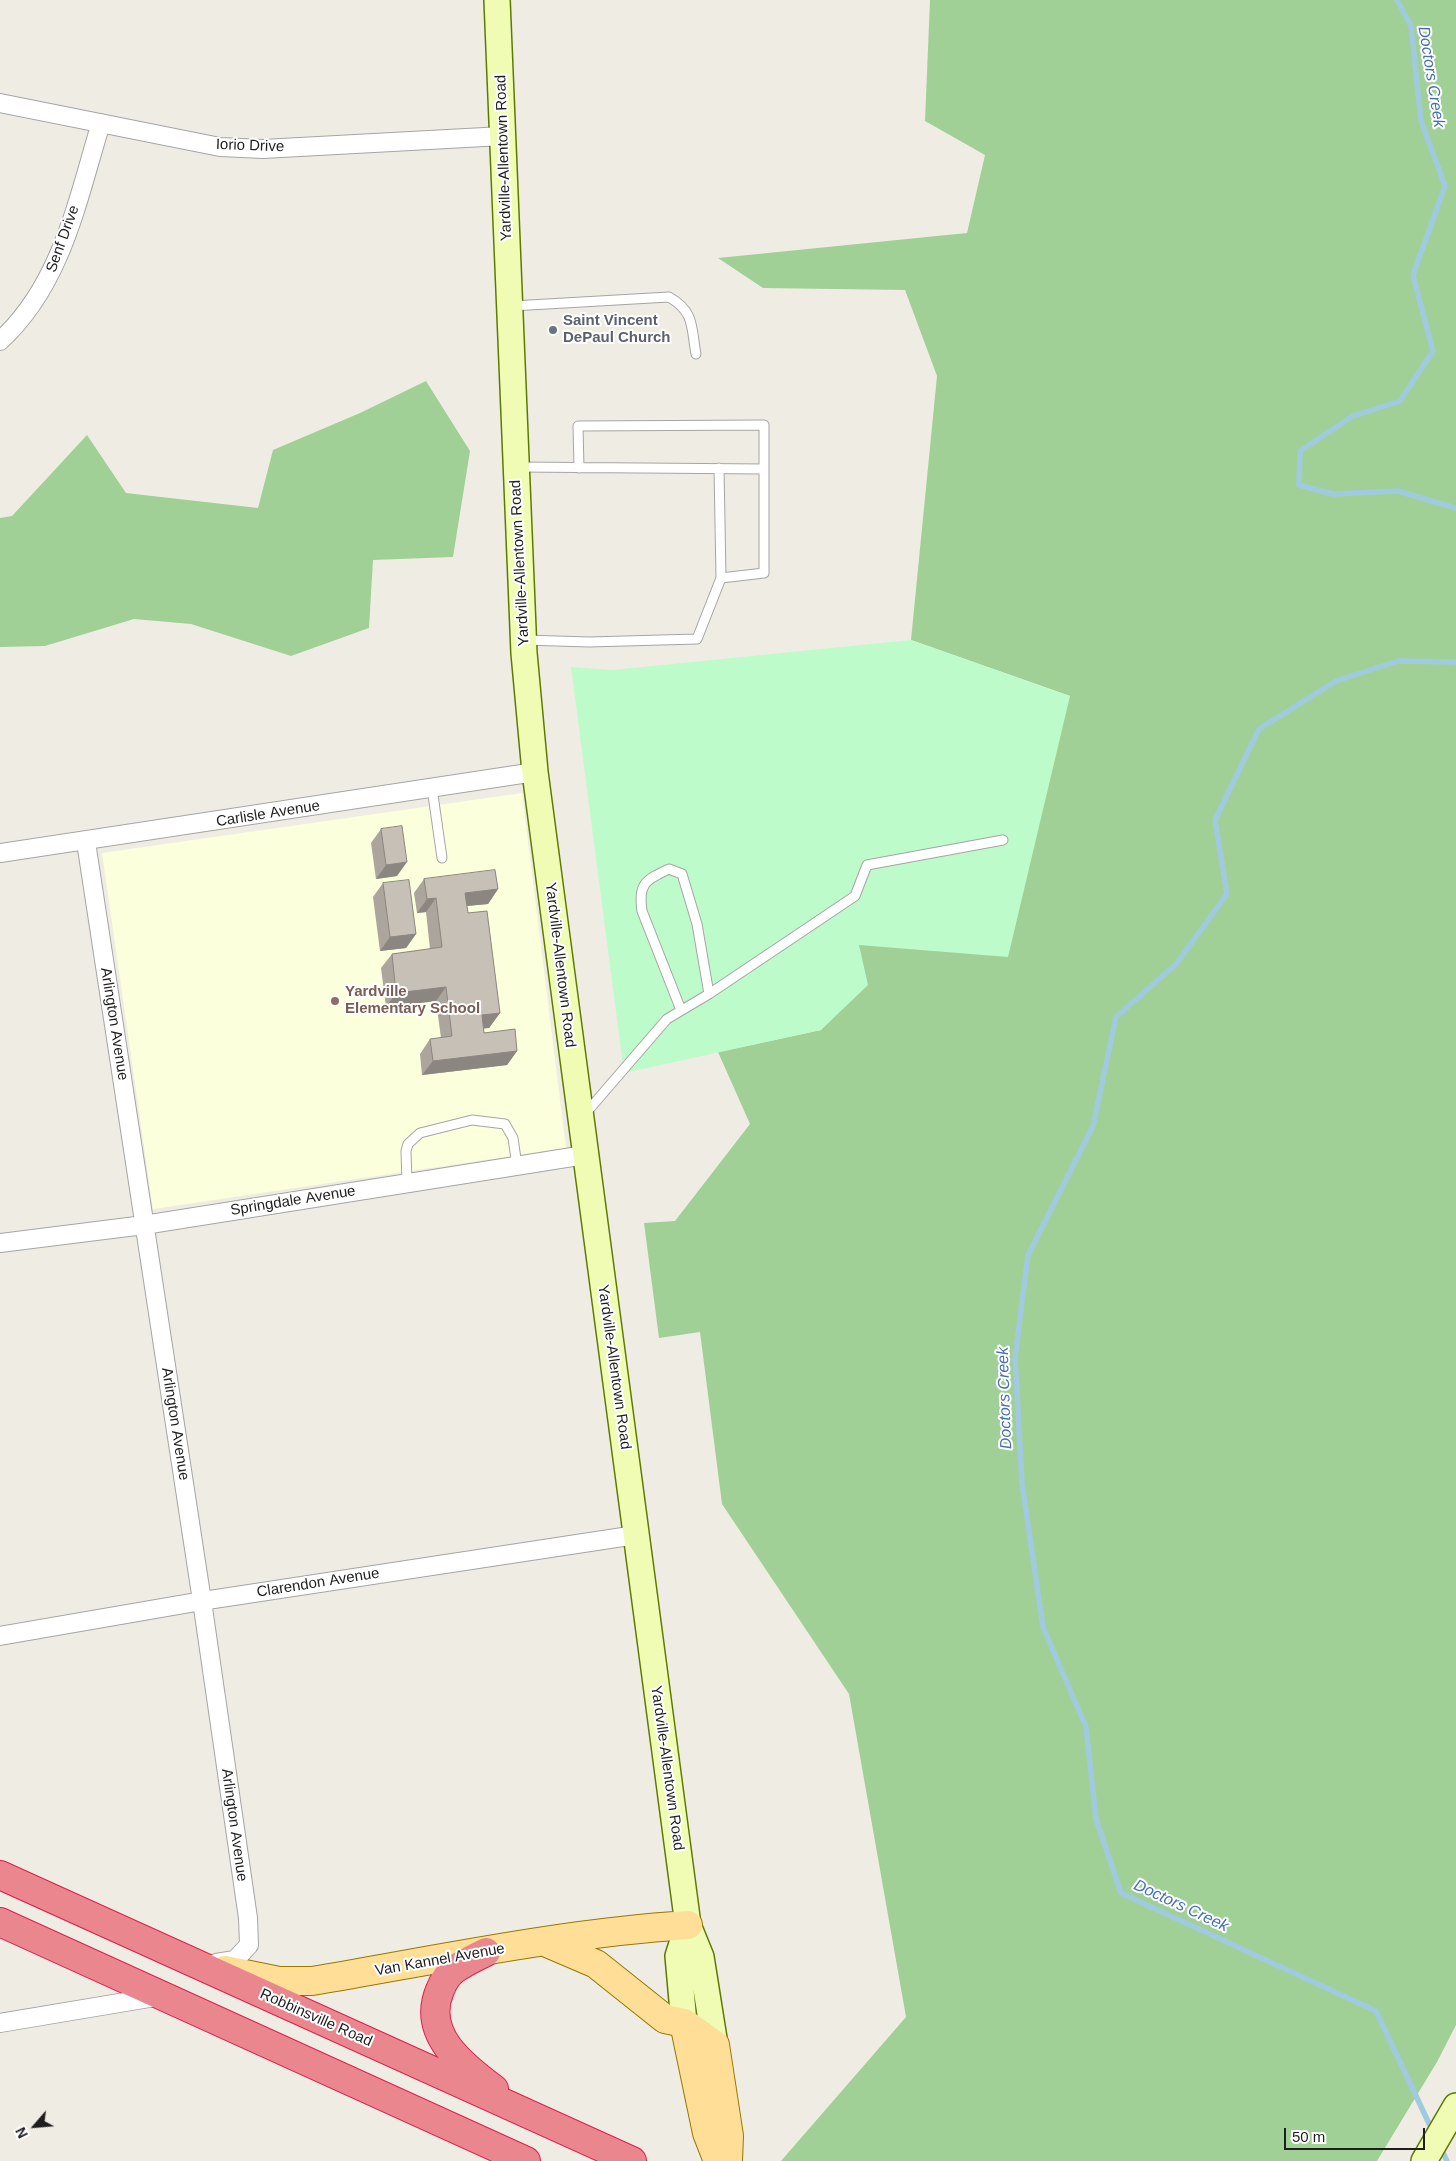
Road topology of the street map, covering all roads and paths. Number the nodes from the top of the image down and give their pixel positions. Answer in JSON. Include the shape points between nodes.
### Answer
{"nodes":[{"id":1,"x":497,"y":0,"type":"edge"},
{"id":2,"x":0,"y":103,"type":"edge"},
{"id":3,"x":101,"y":123,"type":"junction"},
{"id":4,"x":503,"y":136,"type":"junction"},
{"id":5,"x":510,"y":306,"type":"junction"},
{"id":6,"x":0,"y":342,"type":"edge"},
{"id":7,"x":696,"y":354,"type":"dead end"},
{"id":8,"x":516,"y":467,"type":"junction"},
{"id":9,"x":579,"y":468,"type":"junction"},
{"id":10,"x":719,"y":468,"type":"junction"},
{"id":11,"x":764,"y":469,"type":"junction"},
{"id":12,"x":721,"y":578,"type":"junction"},
{"id":13,"x":524,"y":640,"type":"junction"},
{"id":14,"x":535,"y":772,"type":"junction"},
{"id":15,"x":432,"y":788,"type":"junction"},
{"id":16,"x":1003,"y":840,"type":"dead end"},
{"id":17,"x":86,"y":842,"type":"junction"},
{"id":18,"x":0,"y":854,"type":"edge"},
{"id":19,"x":442,"y":858,"type":"dead end"},
{"id":20,"x":709,"y":994,"type":"junction"},
{"id":21,"x":681,"y":1010,"type":"junction"},
{"id":22,"x":580,"y":1120,"type":"junction"},
{"id":23,"x":585,"y":1155,"type":"junction"},
{"id":24,"x":517,"y":1166,"type":"junction"},
{"id":25,"x":407,"y":1183,"type":"junction"},
{"id":26,"x":144,"y":1224,"type":"junction"},
{"id":27,"x":0,"y":1243,"type":"edge"},
{"id":28,"x":636,"y":1535,"type":"junction"},
{"id":29,"x":202,"y":1601,"type":"junction"},
{"id":30,"x":0,"y":1636,"type":"edge"},
{"id":31,"x":0,"y":1875,"type":"edge"},
{"id":32,"x":0,"y":1922,"type":"edge"},
{"id":33,"x":688,"y":1925,"type":"junction"},
{"id":34,"x":544,"y":1942,"type":"junction"},
{"id":35,"x":486,"y":1952,"type":"junction"},
{"id":36,"x":192,"y":1962,"type":"junction"},
{"id":37,"x":162,"y":1996,"type":"junction"},
{"id":38,"x":0,"y":2023,"type":"edge"},
{"id":39,"x":684,"y":2023,"type":"junction"},
{"id":40,"x":715,"y":2045,"type":"junction"},
{"id":41,"x":1453,"y":2111,"type":"edge"},
{"id":42,"x":539,"y":2120,"type":"junction"},
{"id":43,"x":526,"y":2161,"type":"edge"},
{"id":44,"x":632,"y":2161,"type":"edge"},
{"id":45,"x":718,"y":2161,"type":"edge"},
{"id":46,"x":728,"y":2161,"type":"edge"},
{"id":47,"x":1424,"y":2161,"type":"edge"}],
"edges":[{"from":1,"to":4,"type":"main road","name":"Yardville-Allentown Road"},
{"from":2,"to":3,"type":"street","name":"Iorio Drive"},
{"from":3,"to":4,"type":"street","name":"Iorio Drive","via":[[220,146],[263,149]]},
{"from":3,"to":6,"type":"street","name":"Senf Drive","via":[[64,246],[30,308]]},
{"from":4,"to":5,"type":"main road","name":"Yardville-Allentown Road"},
{"from":5,"to":7,"type":"lane","via":[[669,297],[689,313]]},
{"from":5,"to":8,"type":"main road","name":"Yardville-Allentown Road"},
{"from":8,"to":9,"type":"lane"},
{"from":8,"to":13,"type":"main road","name":"Yardville-Allentown Road"},
{"from":9,"to":10,"type":"lane"},
{"from":9,"to":11,"type":"lane","via":[[578,426],[764,425]]},
{"from":10,"to":11,"type":"lane"},
{"from":10,"to":12,"type":"lane"},
{"from":11,"to":12,"type":"lane","via":[[764,574]]},
{"from":12,"to":13,"type":"lane","via":[[697,639]]},
{"from":13,"to":14,"type":"main road","name":"Yardville-Allentown Road"},
{"from":14,"to":15,"type":"street","name":"Carlisle Avenue"},
{"from":14,"to":22,"type":"main road","name":"Yardville-Allentown Road"},
{"from":15,"to":17,"type":"street","name":"Carlisle Avenue"},
{"from":15,"to":19,"type":"lane"},
{"from":16,"to":20,"type":"lane","via":[[867,865],[855,896]]},
{"from":17,"to":18,"type":"street","name":"Carlisle Avenue"},
{"from":17,"to":26,"type":"street","name":"Arlington Avenue"},
{"from":20,"to":21,"type":"lane"},
{"from":20,"to":21,"type":"lane","via":[[697,924],[682,874],[669,869],[652,877],[641,888],[640,895],[644,916]]},
{"from":21,"to":22,"type":"lane","via":[[667,1019]]},
{"from":22,"to":23,"type":"main road","name":"Yardville-Allentown Road"},
{"from":23,"to":24,"type":"street","name":"Springdale Avenue"},
{"from":23,"to":28,"type":"main road","name":"Yardville-Allentown Road"},
{"from":24,"to":25,"type":"street","name":"Springdale Avenue"},
{"from":24,"to":25,"type":"lane","via":[[513,1138],[505,1124],[472,1120],[420,1133],[408,1144]]},
{"from":25,"to":26,"type":"street","name":"Springdale Avenue"},
{"from":26,"to":27,"type":"street","name":"Springdale Avenue"},
{"from":26,"to":29,"type":"street","name":"Arlington Avenue"},
{"from":28,"to":29,"type":"street","name":"Clarendon Avenue"},
{"from":28,"to":33,"type":"main road","name":"Yardville-Allentown Road"},
{"from":29,"to":30,"type":"street","name":"Clarendon Avenue"},
{"from":29,"to":36,"type":"street","name":"Arlington Avenue","via":[[248,1918],[249,1945],[234,1960]]},
{"from":31,"to":36,"type":"highway","name":"Robbinsville Road"},
{"from":32,"to":37,"type":"highway"},
{"from":33,"to":34,"type":"main road","name":"Van Kannel Avenue"},
{"from":33,"to":39,"type":"main road","name":"Yardville-Allentown Road","via":[[678,1956]]},
{"from":33,"to":40,"type":"main road","name":"Yardville-Allentown Road","via":[[701,1957]]},
{"from":34,"to":35,"type":"main road","name":"Van Kannel Avenue"},
{"from":34,"to":39,"type":"main road","via":[[596,1964],[665,2018]]},
{"from":35,"to":36,"type":"main road","name":"Van Kannel Avenue","via":[[312,1981],[261,1978]]},
{"from":35,"to":42,"type":"highway","via":[[454,1969],[444,1982],[437,1997],[435,2016],[438,2032],[446,2047],[477,2076]]},
{"from":36,"to":42,"type":"highway","name":"Robbinsville Road"},
{"from":37,"to":38,"type":"street"},
{"from":37,"to":43,"type":"highway"},
{"from":39,"to":40,"type":"main road"},
{"from":39,"to":45,"type":"main road","name":"Yardville-Allentown Road","via":[[708,2133]]},
{"from":40,"to":46,"type":"main road","name":"Yardville-Allentown Road","via":[[729,2136]]},
{"from":41,"to":47,"type":"main road"},
{"from":42,"to":44,"type":"highway","name":"Robbinsville Road"}]}
